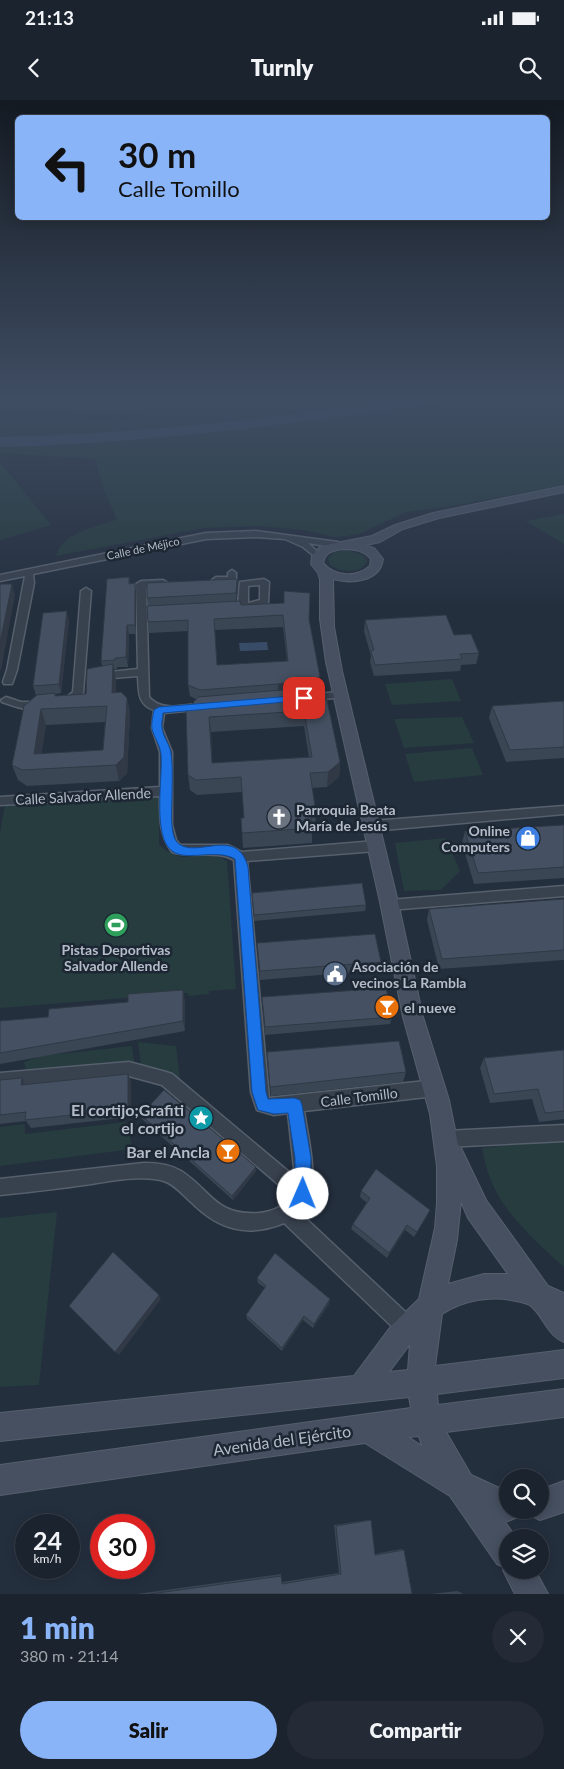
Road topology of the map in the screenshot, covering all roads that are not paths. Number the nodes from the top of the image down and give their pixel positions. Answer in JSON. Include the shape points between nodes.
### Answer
{"nodes":[{"id":1,"x":564,"y":490,"type":"edge"},
{"id":2,"x":385,"y":535,"type":"junction"},
{"id":3,"x":287,"y":537,"type":"junction"},
{"id":4,"x":352,"y":545,"type":"junction"},
{"id":5,"x":338,"y":546,"type":"junction"},
{"id":6,"x":318,"y":556,"type":"junction"},
{"id":7,"x":375,"y":556,"type":"junction"},
{"id":8,"x":324,"y":571,"type":"junction"},
{"id":9,"x":29,"y":572,"type":"junction"},
{"id":10,"x":232,"y":573,"type":"dead end"},
{"id":11,"x":357,"y":577,"type":"junction"},
{"id":12,"x":0,"y":578,"type":"edge"},
{"id":13,"x":206,"y":580,"type":"edge"},
{"id":14,"x":169,"y":582,"type":"edge"},
{"id":15,"x":86,"y":591,"type":"dead end"},
{"id":16,"x":329,"y":596,"type":"junction"},
{"id":17,"x":243,"y":606,"type":"edge"},
{"id":18,"x":215,"y":608,"type":"edge"},
{"id":19,"x":143,"y":672,"type":"junction"},
{"id":20,"x":80,"y":678,"type":"junction"},
{"id":21,"x":4,"y":681,"type":"edge"},
{"id":22,"x":340,"y":695,"type":"junction"},
{"id":23,"x":292,"y":699,"type":"edge"},
{"id":24,"x":3,"y":701,"type":"edge"},
{"id":25,"x":216,"y":705,"type":"edge"},
{"id":26,"x":159,"y":710,"type":"junction"},
{"id":27,"x":166,"y":791,"type":"junction"},
{"id":28,"x":0,"y":801,"type":"edge"},
{"id":29,"x":564,"y":810,"type":"edge"},
{"id":30,"x":372,"y":826,"type":"junction"},
{"id":31,"x":376,"y":846,"type":"junction"},
{"id":32,"x":240,"y":857,"type":"junction"},
{"id":33,"x":564,"y":891,"type":"edge"},
{"id":34,"x":389,"y":905,"type":"junction"},
{"id":35,"x":0,"y":1080,"type":"edge"},
{"id":36,"x":435,"y":1088,"type":"junction"},
{"id":37,"x":294,"y":1105,"type":"junction"},
{"id":38,"x":564,"y":1133,"type":"edge"},
{"id":39,"x":446,"y":1139,"type":"junction"},
{"id":40,"x":0,"y":1187,"type":"edge"},
{"id":41,"x":303,"y":1194,"type":"junction"},
{"id":42,"x":286,"y":1212,"type":"junction"},
{"id":43,"x":539,"y":1295,"type":"junction"},
{"id":44,"x":430,"y":1306,"type":"junction"},
{"id":45,"x":564,"y":1306,"type":"edge"},
{"id":46,"x":408,"y":1328,"type":"junction"},
{"id":47,"x":564,"y":1329,"type":"edge"},
{"id":48,"x":564,"y":1364,"type":"edge"},
{"id":49,"x":422,"y":1381,"type":"junction"},
{"id":50,"x":362,"y":1389,"type":"junction"},
{"id":51,"x":564,"y":1403,"type":"edge"},
{"id":52,"x":428,"y":1421,"type":"junction"},
{"id":53,"x":0,"y":1427,"type":"edge"},
{"id":54,"x":368,"y":1428,"type":"junction"},
{"id":55,"x":0,"y":1480,"type":"edge"},
{"id":56,"x":459,"y":1485,"type":"junction"},
{"id":57,"x":564,"y":1496,"type":"edge"},
{"id":58,"x":549,"y":1502,"type":"edge"},
{"id":59,"x":499,"y":1505,"type":"edge"},
{"id":60,"x":499,"y":1541,"type":"edge"},
{"id":61,"x":523,"y":1579,"type":"edge"},
{"id":62,"x":532,"y":1594,"type":"edge"}],
"edges":[{"from":1,"to":2,"type":"street","via":[[437,515],[404,525]]},
{"from":2,"to":4,"type":"street"},
{"from":2,"to":7,"type":"street"},
{"from":3,"to":5,"type":"street","name":"Calle de Méjico"},
{"from":3,"to":6,"type":"street","name":"Calle de Méjico","via":[[306,545]]},
{"from":3,"to":9,"type":"street","name":"Calle de Méjico","via":[[256,534],[206,536]]},
{"from":4,"to":5,"type":"street"},
{"from":4,"to":7,"type":"street"},
{"from":5,"to":6,"type":"street","via":[[325,549]]},
{"from":6,"to":8,"type":"street","via":[[317,564]]},
{"from":7,"to":11,"type":"street","via":[[378,563],[373,570]]},
{"from":8,"to":11,"type":"street","via":[[336,576]]},
{"from":8,"to":16,"type":"street"},
{"from":9,"to":12,"type":"street","name":"Calle de Méjico"},
{"from":9,"to":21,"type":"street","via":[[11,676]]},
{"from":10,"to":13,"type":"street","via":[[233,579]]},
{"from":11,"to":16,"type":"street"},
{"from":14,"to":19,"type":"street","via":[[141,584],[147,611]]},
{"from":15,"to":20,"type":"street"},
{"from":16,"to":22,"type":"street","via":[[326,627]]},
{"from":17,"to":18,"type":"street"},
{"from":19,"to":20,"type":"street"},
{"from":19,"to":26,"type":"street","via":[[144,697],[150,706]]},
{"from":20,"to":24,"type":"street","via":[[77,696],[69,702],[27,706]]},
{"from":21,"to":24,"type":"street","via":[[13,690]]},
{"from":22,"to":23,"type":"street"},
{"from":22,"to":30,"type":"street"},
{"from":25,"to":26,"type":"street"},
{"from":26,"to":27,"type":"street","via":[[156,728],[166,752]]},
{"from":27,"to":28,"type":"street","name":"Calle Salvador Allende"},
{"from":27,"to":32,"type":"street","via":[[166,825],[176,849],[228,850]]},
{"from":29,"to":30,"type":"street"},
{"from":30,"to":31,"type":"street"},
{"from":31,"to":32,"type":"street"},
{"from":31,"to":34,"type":"street"},
{"from":32,"to":37,"type":"street","name":"Calle Tomillo","via":[[259,1092],[263,1106]]},
{"from":33,"to":34,"type":"street"},
{"from":34,"to":36,"type":"street","via":[[417,1034]]},
{"from":35,"to":41,"type":"street","via":[[129,1070],[166,1079]]},
{"from":36,"to":37,"type":"street","name":"Calle Tomillo"},
{"from":36,"to":39,"type":"street"},
{"from":37,"to":41,"type":"street","via":[[303,1158]]},
{"from":38,"to":39,"type":"street"},
{"from":39,"to":43,"type":"street","via":[[477,1209]]},
{"from":39,"to":44,"type":"street","via":[[448,1225]]},
{"from":40,"to":42,"type":"street","via":[[126,1172],[164,1172],[180,1180],[217,1214],[231,1220],[246,1223],[266,1221]]},
{"from":41,"to":42,"type":"street","via":[[298,1203]]},
{"from":42,"to":46,"type":"street"},
{"from":43,"to":44,"type":"street","via":[[502,1286],[481,1287]]},
{"from":43,"to":45,"type":"street"},
{"from":43,"to":47,"type":"street"},
{"from":44,"to":46,"type":"street"},
{"from":44,"to":49,"type":"street","via":[[424,1335]]},
{"from":46,"to":50,"type":"street","via":[[379,1362]]},
{"from":48,"to":49,"type":"street"},
{"from":49,"to":50,"type":"street"},
{"from":49,"to":52,"type":"street"},
{"from":50,"to":53,"type":"street"},
{"from":51,"to":52,"type":"street","name":"Avenida del Ejército"},
{"from":52,"to":54,"type":"street","name":"Avenida del Ejército"},
{"from":52,"to":56,"type":"street","via":[[437,1446]]},
{"from":54,"to":55,"type":"street","name":"Avenida del Ejército"},
{"from":54,"to":56,"type":"street"},
{"from":56,"to":59,"type":"street"},
{"from":56,"to":60,"type":"street"},
{"from":57,"to":58,"type":"street"},
{"from":61,"to":62,"type":"street"}]}
